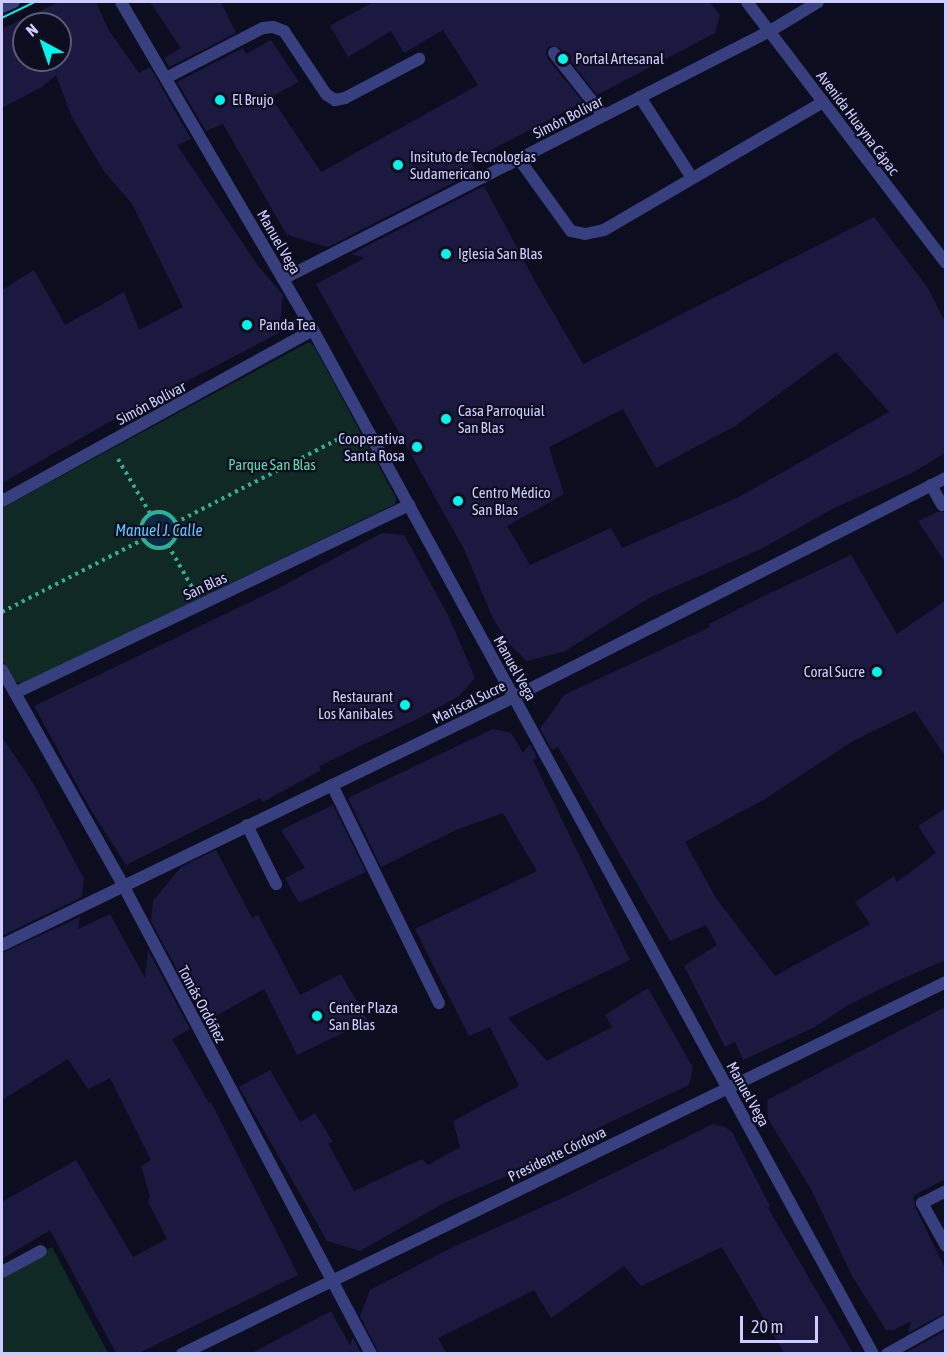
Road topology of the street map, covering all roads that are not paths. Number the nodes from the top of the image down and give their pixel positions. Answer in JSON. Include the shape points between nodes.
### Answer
{"nodes":[{"id":1,"x":14,"y":2,"type":"edge"},
{"id":2,"x":121,"y":2,"type":"edge"},
{"id":3,"x":747,"y":2,"type":"edge"},
{"id":4,"x":818,"y":2,"type":"edge"},
{"id":5,"x":2,"y":7,"type":"edge"},
{"id":6,"x":770,"y":31,"type":"junction"},
{"id":7,"x":554,"y":53,"type":"dead end"},
{"id":8,"x":419,"y":59,"type":"dead end"},
{"id":9,"x":166,"y":78,"type":"junction"},
{"id":10,"x":640,"y":97,"type":"junction"},
{"id":11,"x":823,"y":102,"type":"junction"},
{"id":12,"x":604,"y":116,"type":"junction"},
{"id":13,"x":519,"y":159,"type":"junction"},
{"id":14,"x":692,"y":178,"type":"junction"},
{"id":15,"x":945,"y":263,"type":"edge"},
{"id":16,"x":283,"y":279,"type":"junction"},
{"id":17,"x":313,"y":330,"type":"junction"},
{"id":18,"x":945,"y":478,"type":"edge"},
{"id":19,"x":931,"y":485,"type":"junction"},
{"id":20,"x":2,"y":501,"type":"edge"},
{"id":21,"x":409,"y":505,"type":"junction"},
{"id":22,"x":942,"y":505,"type":"dead end"},
{"id":23,"x":2,"y":670,"type":"edge"},
{"id":24,"x":15,"y":693,"type":"junction"},
{"id":25,"x":514,"y":697,"type":"junction"},
{"id":26,"x":332,"y":784,"type":"junction"},
{"id":27,"x":247,"y":825,"type":"junction"},
{"id":28,"x":276,"y":884,"type":"dead end"},
{"id":29,"x":123,"y":885,"type":"junction"},
{"id":30,"x":2,"y":945,"type":"edge"},
{"id":31,"x":945,"y":982,"type":"edge"},
{"id":32,"x":439,"y":1003,"type":"dead end"},
{"id":33,"x":728,"y":1088,"type":"junction"},
{"id":34,"x":945,"y":1191,"type":"edge"},
{"id":35,"x":945,"y":1246,"type":"edge"},
{"id":36,"x":41,"y":1251,"type":"dead end"},
{"id":37,"x":2,"y":1272,"type":"edge"},
{"id":38,"x":332,"y":1281,"type":"junction"},
{"id":39,"x":945,"y":1321,"type":"edge"},
{"id":40,"x":182,"y":1353,"type":"edge"},
{"id":41,"x":371,"y":1353,"type":"edge"},
{"id":42,"x":873,"y":1353,"type":"edge"},
{"id":43,"x":887,"y":1353,"type":"edge"}],
"edges":[{"from":1,"to":5,"type":"street"},
{"from":2,"to":9,"type":"street","name":"Manuel Vega"},
{"from":3,"to":6,"type":"street","name":"Avenida Huayna Cápac"},
{"from":4,"to":6,"type":"street","name":"Simón Bolívar"},
{"from":6,"to":10,"type":"street","name":"Simón Bolívar"},
{"from":6,"to":11,"type":"street","name":"Avenida Huayna Cápac"},
{"from":7,"to":12,"type":"street"},
{"from":8,"to":9,"type":"street","via":[[334,100],[284,31],[273,27],[263,28]]},
{"from":9,"to":16,"type":"street","name":"Manuel Vega"},
{"from":10,"to":12,"type":"street","name":"Simón Bolívar"},
{"from":10,"to":14,"type":"street"},
{"from":11,"to":14,"type":"street"},
{"from":11,"to":15,"type":"street","name":"Avenida Huayna Cápac"},
{"from":12,"to":13,"type":"street","name":"Simón Bolívar"},
{"from":13,"to":14,"type":"street","via":[[572,231],[585,234],[604,230]]},
{"from":13,"to":16,"type":"street","name":"Simón Bolívar"},
{"from":16,"to":17,"type":"street","name":"Manuel Vega"},
{"from":17,"to":20,"type":"street","name":"Simón Bolívar"},
{"from":17,"to":21,"type":"street","name":"Manuel Vega"},
{"from":18,"to":19,"type":"street","name":"Mariscal Sucre"},
{"from":19,"to":22,"type":"street"},
{"from":19,"to":25,"type":"street","name":"Mariscal Sucre"},
{"from":21,"to":24,"type":"street","name":"San Blas"},
{"from":21,"to":25,"type":"street","name":"Manuel Vega"},
{"from":23,"to":24,"type":"street","name":"Tomás Ordóñez"},
{"from":24,"to":29,"type":"street","name":"Tomás Ordóñez"},
{"from":25,"to":26,"type":"street","name":"Mariscal Sucre"},
{"from":25,"to":33,"type":"street","name":"Manuel Vega"},
{"from":26,"to":27,"type":"street","name":"Mariscal Sucre"},
{"from":26,"to":32,"type":"street"},
{"from":27,"to":28,"type":"street"},
{"from":27,"to":29,"type":"street","name":"Mariscal Sucre"},
{"from":29,"to":30,"type":"street","name":"Mariscal Sucre"},
{"from":29,"to":38,"type":"street","name":"Tomás Ordóñez"},
{"from":31,"to":33,"type":"street","name":"Presidente Córdova"},
{"from":33,"to":38,"type":"street","name":"Presidente Córdova"},
{"from":33,"to":42,"type":"street","name":"Manuel Vega"},
{"from":34,"to":35,"type":"street","via":[[922,1203]]},
{"from":36,"to":37,"type":"street"},
{"from":38,"to":40,"type":"street","name":"Presidente Córdova"},
{"from":38,"to":41,"type":"street","name":"Tomás Ordóñez"},
{"from":39,"to":43,"type":"street"}]}
